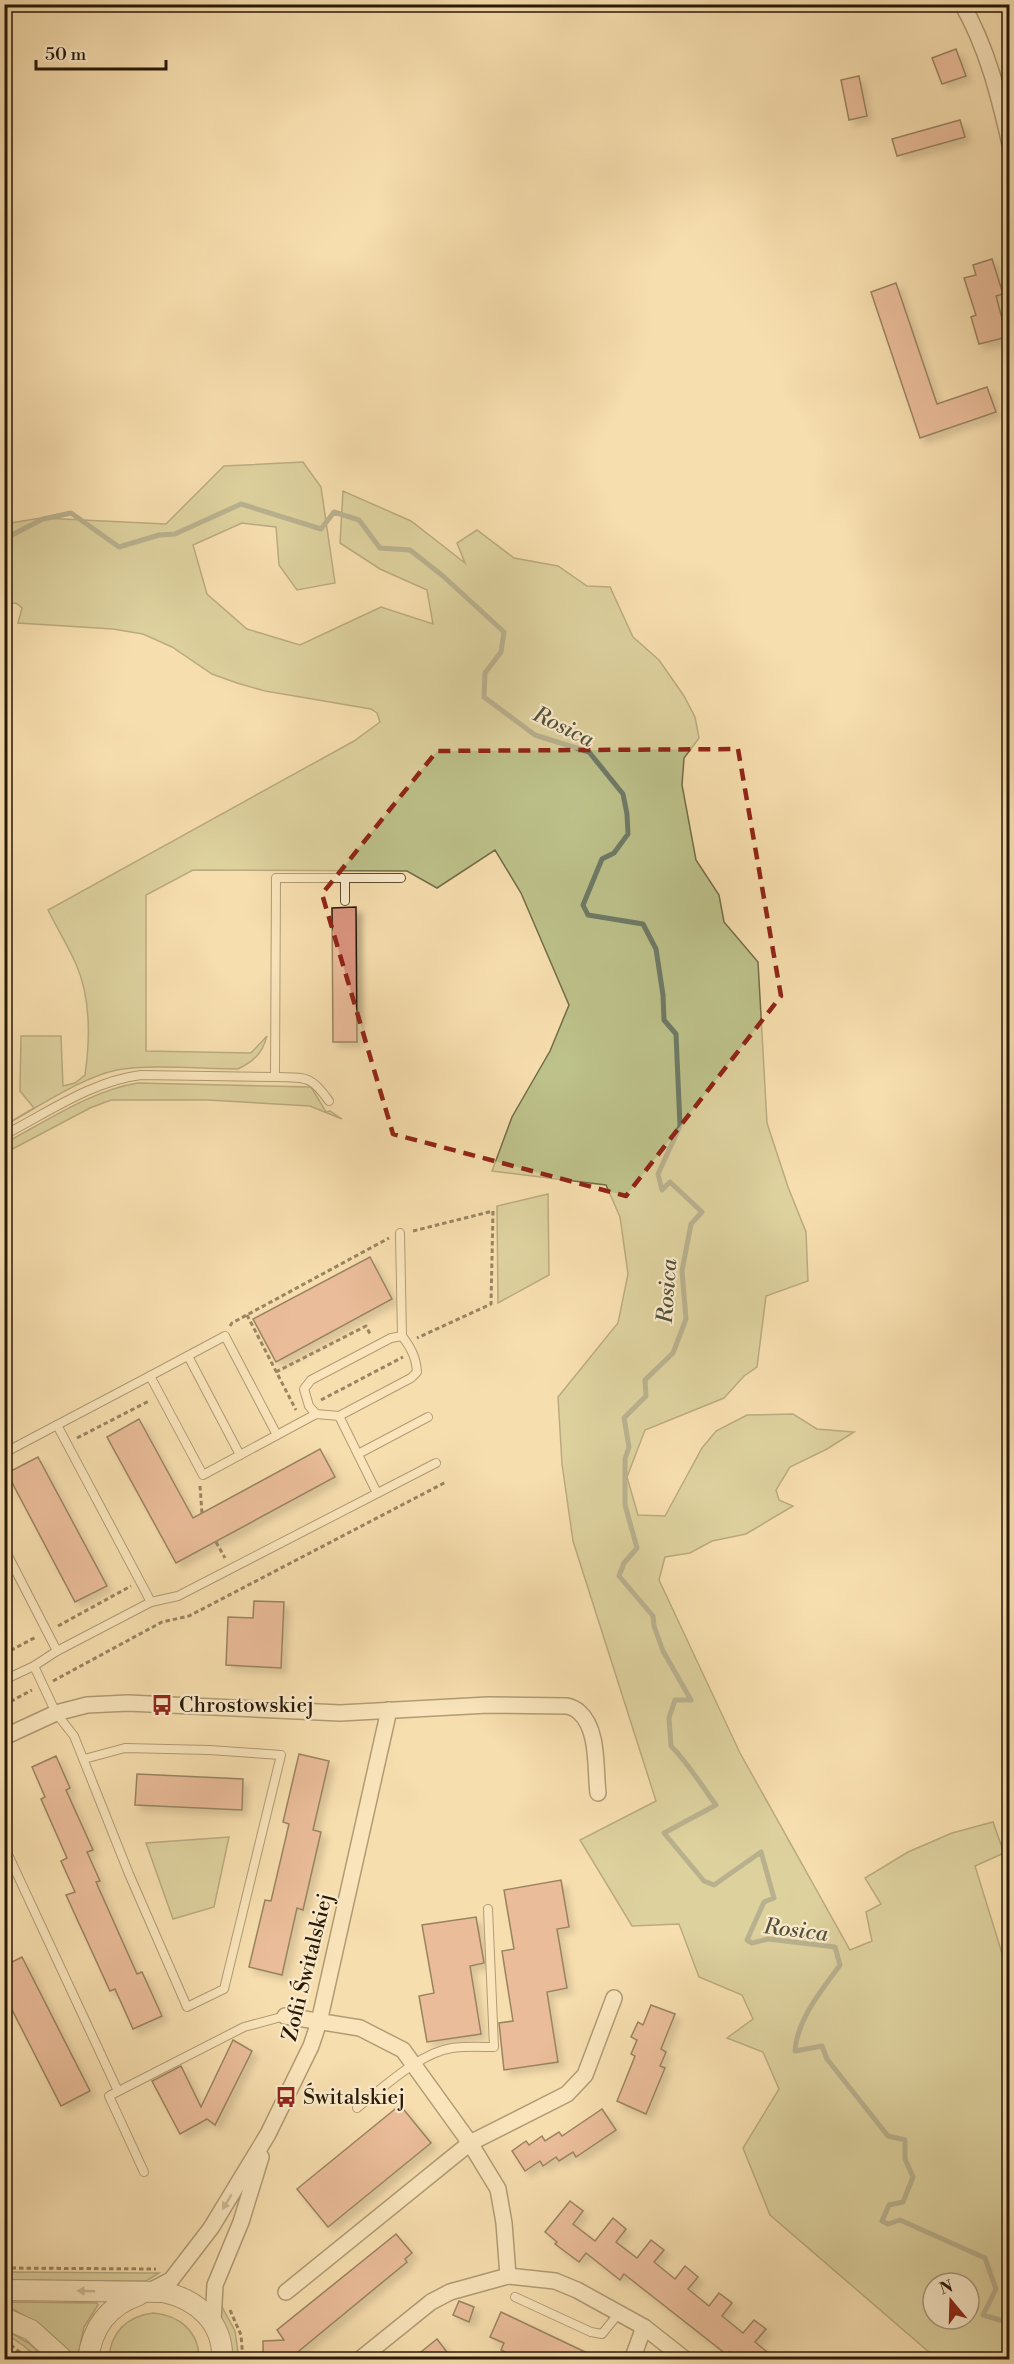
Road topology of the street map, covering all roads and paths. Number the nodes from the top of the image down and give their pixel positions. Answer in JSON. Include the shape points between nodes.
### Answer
{"nodes":[{"id":1,"x":962,"y":4,"type":"edge"},
{"id":2,"x":1010,"y":144,"type":"edge"},
{"id":3,"x":345,"y":878,"type":"junction"},
{"id":4,"x":401,"y":878,"type":"dead end"},
{"id":5,"x":345,"y":901,"type":"dead end"},
{"id":6,"x":275,"y":1077,"type":"junction"},
{"id":7,"x":329,"y":1101,"type":"dead end"},
{"id":8,"x":4,"y":1135,"type":"edge"},
{"id":9,"x":400,"y":1233,"type":"dead end"},
{"id":10,"x":247,"y":1315,"type":"dead end"},
{"id":11,"x":402,"y":1336,"type":"junction"},
{"id":12,"x":376,"y":1346,"type":"junction"},
{"id":13,"x":188,"y":1356,"type":"junction"},
{"id":14,"x":276,"y":1372,"type":"junction"},
{"id":15,"x":150,"y":1376,"type":"junction"},
{"id":16,"x":316,"y":1414,"type":"junction"},
{"id":17,"x":290,"y":1416,"type":"dead end"},
{"id":18,"x":339,"y":1416,"type":"junction"},
{"id":19,"x":428,"y":1418,"type":"dead end"},
{"id":20,"x":57,"y":1425,"type":"junction"},
{"id":21,"x":277,"y":1435,"type":"junction"},
{"id":22,"x":4,"y":1453,"type":"edge"},
{"id":23,"x":240,"y":1455,"type":"junction"},
{"id":24,"x":358,"y":1455,"type":"junction"},
{"id":25,"x":436,"y":1463,"type":"dead end"},
{"id":26,"x":446,"y":1482,"type":"dead end"},
{"id":27,"x":200,"y":1486,"type":"dead end"},
{"id":28,"x":377,"y":1493,"type":"junction"},
{"id":29,"x":202,"y":1513,"type":"dead end"},
{"id":30,"x":216,"y":1542,"type":"dead end"},
{"id":31,"x":4,"y":1548,"type":"edge"},
{"id":32,"x":226,"y":1560,"type":"dead end"},
{"id":33,"x":130,"y":1587,"type":"dead end"},
{"id":34,"x":151,"y":1602,"type":"junction"},
{"id":35,"x":47,"y":1631,"type":"junction"},
{"id":36,"x":57,"y":1651,"type":"junction"},
{"id":37,"x":4,"y":1654,"type":"edge"},
{"id":38,"x":34,"y":1666,"type":"junction"},
{"id":39,"x":4,"y":1680,"type":"edge"},
{"id":40,"x":54,"y":1691,"type":"dead end"},
{"id":41,"x":35,"y":1695,"type":"dead end"},
{"id":42,"x":4,"y":1705,"type":"edge"},
{"id":43,"x":389,"y":1710,"type":"junction"},
{"id":44,"x":56,"y":1713,"type":"junction"},
{"id":45,"x":4,"y":1737,"type":"edge"},
{"id":46,"x":84,"y":1759,"type":"junction"},
{"id":47,"x":598,"y":1793,"type":"dead end"},
{"id":48,"x":4,"y":1846,"type":"edge"},
{"id":49,"x":488,"y":1909,"type":"dead end"},
{"id":50,"x":614,"y":1998,"type":"dead end"},
{"id":51,"x":285,"y":2016,"type":"joint"},
{"id":52,"x":319,"y":2022,"type":"junction"},
{"id":53,"x":414,"y":2065,"type":"junction"},
{"id":54,"x":118,"y":2091,"type":"junction"},
{"id":55,"x":357,"y":2108,"type":"dead end"},
{"id":56,"x":268,"y":2134,"type":"junction"},
{"id":57,"x":470,"y":2143,"type":"junction"},
{"id":58,"x":144,"y":2172,"type":"dead end"},
{"id":59,"x":508,"y":2276,"type":"junction"},
{"id":60,"x":4,"y":2290,"type":"edge"},
{"id":61,"x":286,"y":2292,"type":"dead end"},
{"id":62,"x":145,"y":2293,"type":"junction"},
{"id":63,"x":515,"y":2297,"type":"dead end"},
{"id":64,"x":620,"y":2312,"type":"junction"},
{"id":65,"x":4,"y":2318,"type":"edge"},
{"id":66,"x":213,"y":2322,"type":"junction"},
{"id":67,"x":644,"y":2327,"type":"junction"},
{"id":68,"x":4,"y":2340,"type":"edge"},
{"id":69,"x":29,"y":2360,"type":"edge"},
{"id":70,"x":64,"y":2360,"type":"edge"},
{"id":71,"x":88,"y":2360,"type":"edge"},
{"id":72,"x":222,"y":2360,"type":"edge"},
{"id":73,"x":359,"y":2360,"type":"edge"},
{"id":74,"x":632,"y":2360,"type":"edge"},
{"id":75,"x":687,"y":2360,"type":"edge"}],
"edges":[{"from":1,"to":2,"type":"street","via":[[987,58]]},
{"from":3,"to":4,"type":"lane"},
{"from":3,"to":5,"type":"lane"},
{"from":3,"to":6,"type":"lane","via":[[276,878]]},
{"from":6,"to":7,"type":"lane","via":[[310,1079]]},
{"from":6,"to":8,"type":"lane","via":[[123,1078],[80,1095]]},
{"from":9,"to":11,"type":"lane"},
{"from":10,"to":14,"type":"path"},
{"from":11,"to":12,"type":"lane"},
{"from":11,"to":18,"type":"lane","via":[[417,1360],[417,1372]]},
{"from":12,"to":14,"type":"path","via":[[366,1326]]},
{"from":12,"to":16,"type":"lane","via":[[311,1380],[304,1389],[305,1397]]},
{"from":13,"to":15,"type":"lane"},
{"from":13,"to":21,"type":"lane","via":[[225,1336]]},
{"from":13,"to":23,"type":"lane"},
{"from":14,"to":17,"type":"path","via":[[297,1412]]},
{"from":15,"to":20,"type":"lane"},
{"from":15,"to":23,"type":"lane","via":[[203,1475]]},
{"from":16,"to":18,"type":"lane"},
{"from":16,"to":21,"type":"lane"},
{"from":18,"to":24,"type":"lane"},
{"from":19,"to":24,"type":"lane"},
{"from":20,"to":22,"type":"lane"},
{"from":20,"to":34,"type":"lane"},
{"from":21,"to":23,"type":"lane"},
{"from":24,"to":28,"type":"lane"},
{"from":25,"to":28,"type":"lane"},
{"from":26,"to":40,"type":"path","via":[[189,1617],[162,1622],[52,1682]]},
{"from":27,"to":29,"type":"path"},
{"from":28,"to":34,"type":"lane","via":[[178,1596]]},
{"from":30,"to":32,"type":"path"},
{"from":31,"to":35,"type":"lane"},
{"from":33,"to":35,"type":"path"},
{"from":34,"to":36,"type":"lane"},
{"from":35,"to":36,"type":"lane"},
{"from":35,"to":37,"type":"path"},
{"from":36,"to":38,"type":"lane"},
{"from":38,"to":39,"type":"lane"},
{"from":38,"to":44,"type":"lane"},
{"from":41,"to":42,"type":"path","via":[[32,1689]]},
{"from":43,"to":44,"type":"street","via":[[340,1713],[128,1703],[87,1705]]},
{"from":43,"to":47,"type":"street","via":[[488,1705],[567,1706],[579,1710],[590,1729]]},
{"from":43,"to":52,"type":"street","name":"Zofii Świtalskiej"},
{"from":44,"to":45,"type":"street"},
{"from":44,"to":46,"type":"lane","via":[[74,1736]]},
{"from":46,"to":46,"type":"lane","via":[[187,2007],[224,1989],[280,1755],[124,1748]]},
{"from":48,"to":54,"type":"lane"},
{"from":49,"to":53,"type":"lane","via":[[494,2047],[451,2048]]},
{"from":50,"to":57,"type":"street","via":[[585,2075],[567,2094]]},
{"from":51,"to":52,"type":"street"},
{"from":51,"to":54,"type":"lane","via":[[244,2027]]},
{"from":52,"to":53,"type":"street","via":[[360,2028],[403,2050]]},
{"from":52,"to":56,"type":"street","name":"Zofii Świtalskiej"},
{"from":53,"to":55,"type":"lane"},
{"from":53,"to":57,"type":"street"},
{"from":54,"to":58,"type":"lane","via":[[109,2096]]},
{"from":56,"to":62,"type":"street","name":"Zofii Świtalskiej","one_way":true,"via":[[183,2266],[171,2280]]},
{"from":56,"to":66,"type":"street","via":[[241,2222],[215,2285]]},
{"from":57,"to":59,"type":"street","via":[[498,2189]]},
{"from":57,"to":61,"type":"street"},
{"from":59,"to":64,"type":"street","via":[[555,2281]]},
{"from":59,"to":73,"type":"street","via":[[450,2292],[431,2302]]},
{"from":62,"to":60,"type":"street","one_way":true},
{"from":62,"to":66,"type":"street","via":[[163,2292],[184,2298]]},
{"from":62,"to":71,"type":"street","via":[[113,2308],[102,2319],[94,2332]]},
{"from":63,"to":64,"type":"lane","via":[[602,2334]]},
{"from":64,"to":67,"type":"street"},
{"from":65,"to":70,"type":"street","via":[[31,2330]]},
{"from":66,"to":72,"type":"street","via":[[220,2337]]},
{"from":67,"to":74,"type":"street"},
{"from":67,"to":75,"type":"street"},
{"from":68,"to":69,"type":"path"}]}
